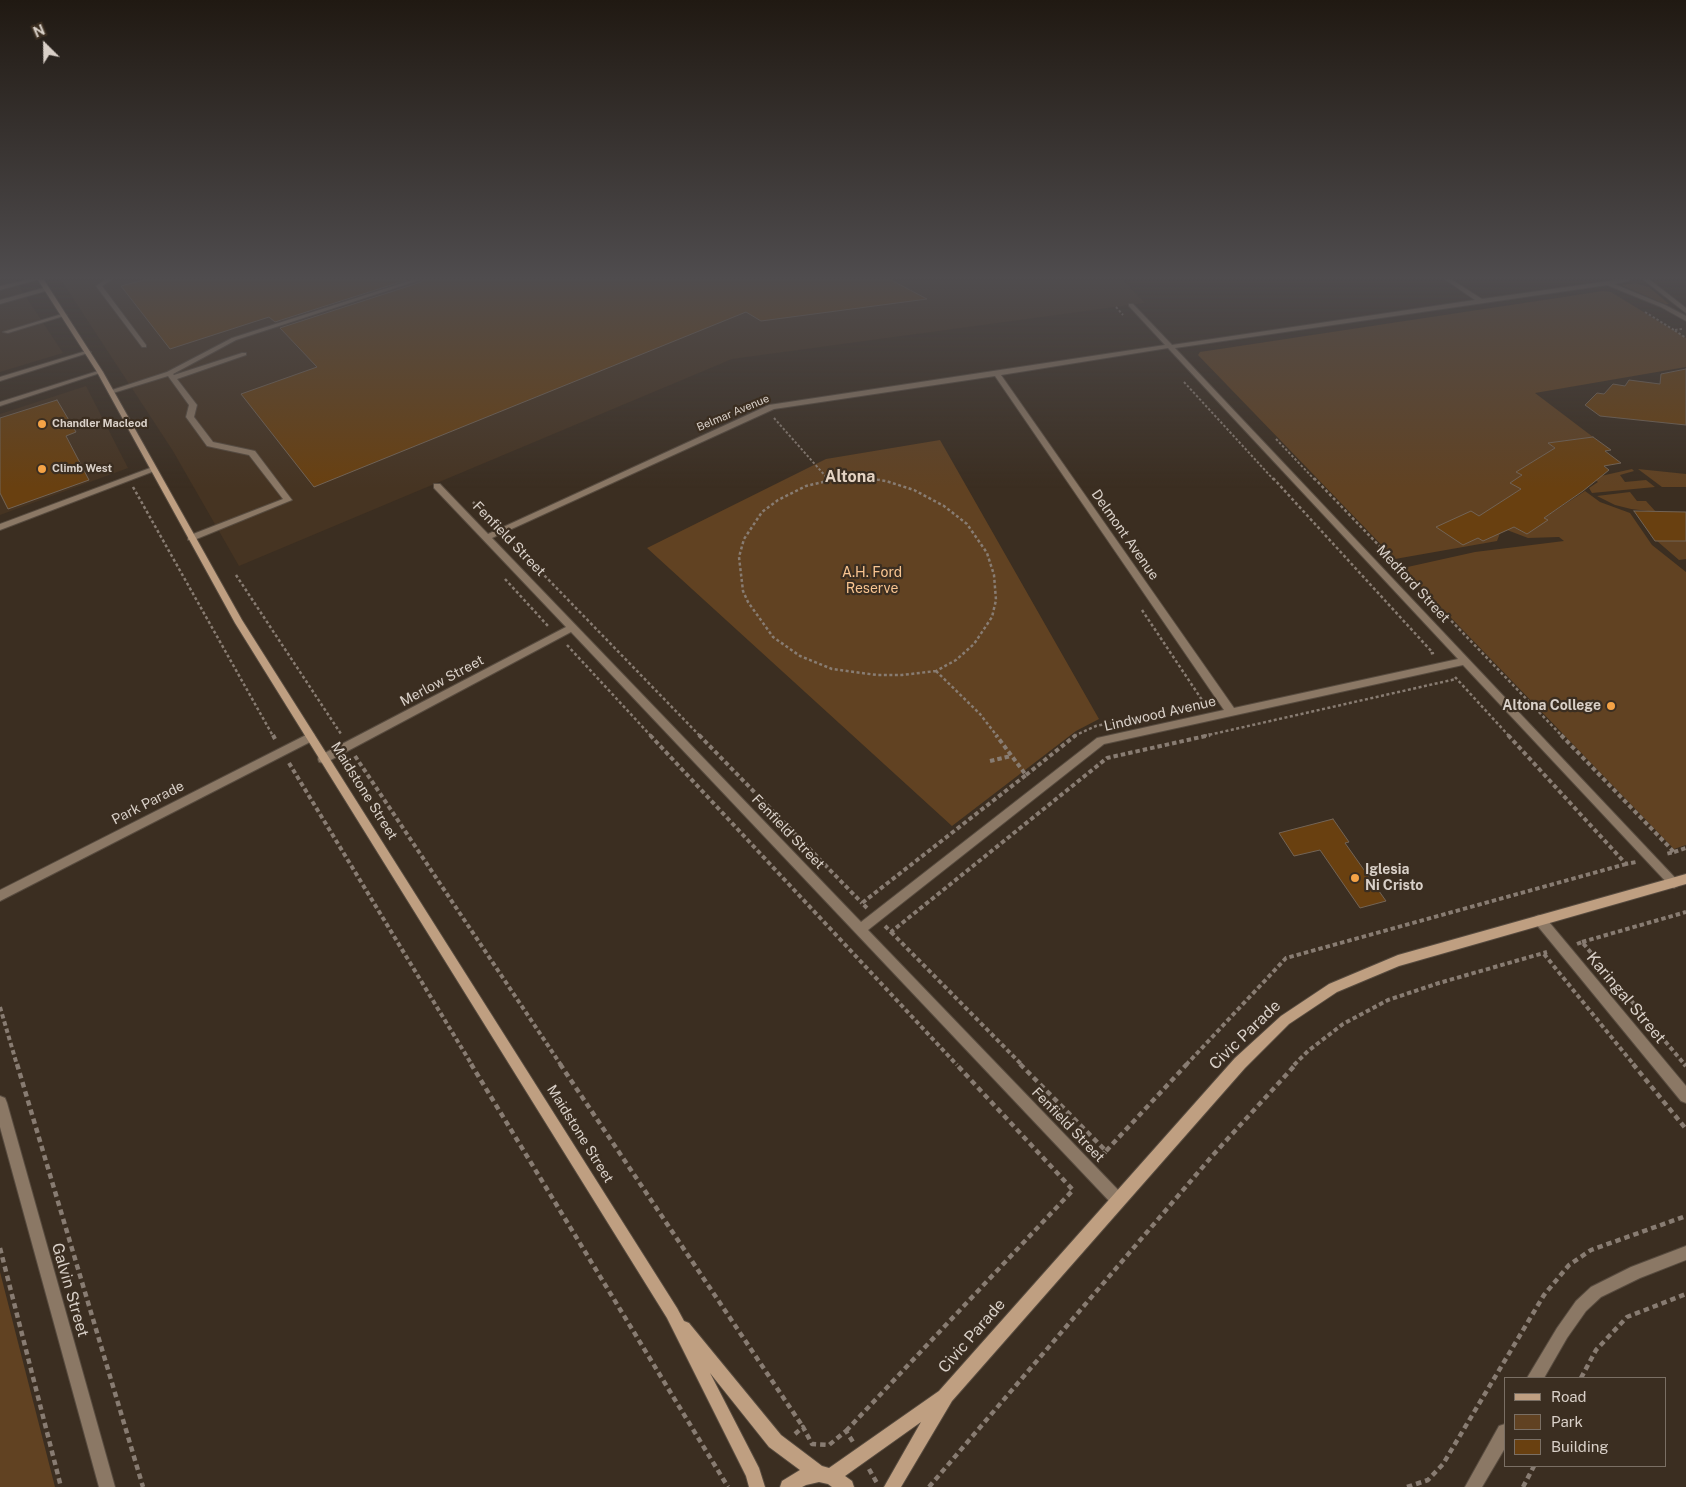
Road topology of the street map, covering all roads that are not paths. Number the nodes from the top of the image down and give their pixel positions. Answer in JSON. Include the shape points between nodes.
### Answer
{"nodes":[{"id":1,"x":86,"y":349,"type":"edge"},
{"id":2,"x":216,"y":349,"type":"edge"},
{"id":3,"x":1160,"y":349,"type":"edge"},
{"id":4,"x":1172,"y":349,"type":"edge"},
{"id":5,"x":88,"y":352,"type":"junction"},
{"id":6,"x":244,"y":354,"type":"dead end"},
{"id":7,"x":100,"y":372,"type":"junction"},
{"id":8,"x":997,"y":374,"type":"junction"},
{"id":9,"x":171,"y":376,"type":"junction"},
{"id":10,"x":0,"y":379,"type":"edge"},
{"id":11,"x":111,"y":392,"type":"junction"},
{"id":12,"x":0,"y":404,"type":"edge"},
{"id":13,"x":153,"y":470,"type":"junction"},
{"id":14,"x":437,"y":486,"type":"dead end"},
{"id":15,"x":0,"y":527,"type":"edge"},
{"id":16,"x":488,"y":537,"type":"junction"},
{"id":17,"x":191,"y":538,"type":"junction"},
{"id":18,"x":573,"y":627,"type":"junction"},
{"id":19,"x":1465,"y":661,"type":"junction"},
{"id":20,"x":1231,"y":712,"type":"junction"},
{"id":21,"x":310,"y":737,"type":"junction"},
{"id":22,"x":324,"y":759,"type":"junction"},
{"id":23,"x":1680,"y":881,"type":"edge"},
{"id":24,"x":0,"y":896,"type":"edge"},
{"id":25,"x":1540,"y":920,"type":"junction"},
{"id":26,"x":860,"y":930,"type":"junction"},
{"id":27,"x":1686,"y":1096,"type":"edge"},
{"id":28,"x":0,"y":1103,"type":"edge"},
{"id":29,"x":1118,"y":1199,"type":"junction"},
{"id":30,"x":1686,"y":1253,"type":"edge"},
{"id":31,"x":672,"y":1313,"type":"junction"},
{"id":32,"x":1536,"y":1377,"type":"edge"},
{"id":33,"x":946,"y":1395,"type":"junction"},
{"id":34,"x":1504,"y":1434,"type":"edge"},
{"id":35,"x":825,"y":1475,"type":"junction"},
{"id":36,"x":107,"y":1487,"type":"edge"},
{"id":37,"x":757,"y":1487,"type":"edge"},
{"id":38,"x":788,"y":1487,"type":"edge"},
{"id":39,"x":846,"y":1487,"type":"edge"},
{"id":40,"x":892,"y":1487,"type":"edge"},
{"id":41,"x":1473,"y":1487,"type":"edge"}],
"edges":[{"from":1,"to":5,"type":"main road","name":"Maidstone Street"},
{"from":2,"to":9,"type":"street"},
{"from":3,"to":8,"type":"street","name":"Belmar Avenue"},
{"from":4,"to":19,"type":"street","name":"Medford Street"},
{"from":5,"to":7,"type":"main road","name":"Maidstone Street"},
{"from":5,"to":10,"type":"street"},
{"from":6,"to":9,"type":"street"},
{"from":7,"to":11,"type":"main road","name":"Maidstone Street"},
{"from":7,"to":12,"type":"street"},
{"from":8,"to":16,"type":"street","name":"Belmar Avenue","via":[[767,409]]},
{"from":8,"to":20,"type":"street","name":"Delmont Avenue"},
{"from":9,"to":11,"type":"street"},
{"from":9,"to":17,"type":"street","via":[[193,405],[190,417],[210,444],[252,453],[288,500]]},
{"from":11,"to":13,"type":"main road","name":"Maidstone Street"},
{"from":13,"to":15,"type":"street"},
{"from":13,"to":17,"type":"main road","name":"Maidstone Street"},
{"from":14,"to":16,"type":"street","name":"Fenfield Street"},
{"from":16,"to":18,"type":"street","name":"Fenfield Street"},
{"from":17,"to":21,"type":"main road","name":"Maidstone Street"},
{"from":18,"to":22,"type":"street","name":"Merlow Street"},
{"from":18,"to":26,"type":"street","name":"Fenfield Street"},
{"from":19,"to":20,"type":"street","name":"Lindwood Avenue"},
{"from":19,"to":23,"type":"street","name":"Medford Street"},
{"from":20,"to":26,"type":"street","name":"Lindwood Avenue","via":[[1102,740]]},
{"from":21,"to":22,"type":"main road","name":"Maidstone Street"},
{"from":21,"to":24,"type":"street","name":"Park Parade"},
{"from":22,"to":31,"type":"main road","name":"Maidstone Street"},
{"from":23,"to":25,"type":"main road","name":"Civic Parade"},
{"from":25,"to":27,"type":"street","name":"Karingal Street"},
{"from":25,"to":29,"type":"main road","name":"Civic Parade","via":[[1381,966],[1308,1003],[1240,1063]]},
{"from":26,"to":29,"type":"street","name":"Fenfield Street"},
{"from":28,"to":36,"type":"street","name":"Galvin Street"},
{"from":29,"to":33,"type":"main road","name":"Civic Parade"},
{"from":30,"to":32,"type":"street","via":[[1596,1292],[1562,1332]]},
{"from":31,"to":35,"type":"main road","name":"Maidstone Street","via":[[775,1441]]},
{"from":31,"to":37,"type":"main road","name":"Maidstone Street"},
{"from":33,"to":35,"type":"main road","name":"Civic Parade"},
{"from":33,"to":40,"type":"main road","name":"Civic Parade"},
{"from":34,"to":41,"type":"street"},
{"from":35,"to":38,"type":"main road","name":"Civic Parade","via":[[803,1477]]},
{"from":35,"to":39,"type":"main road","name":"Maidstone Street"}]}
